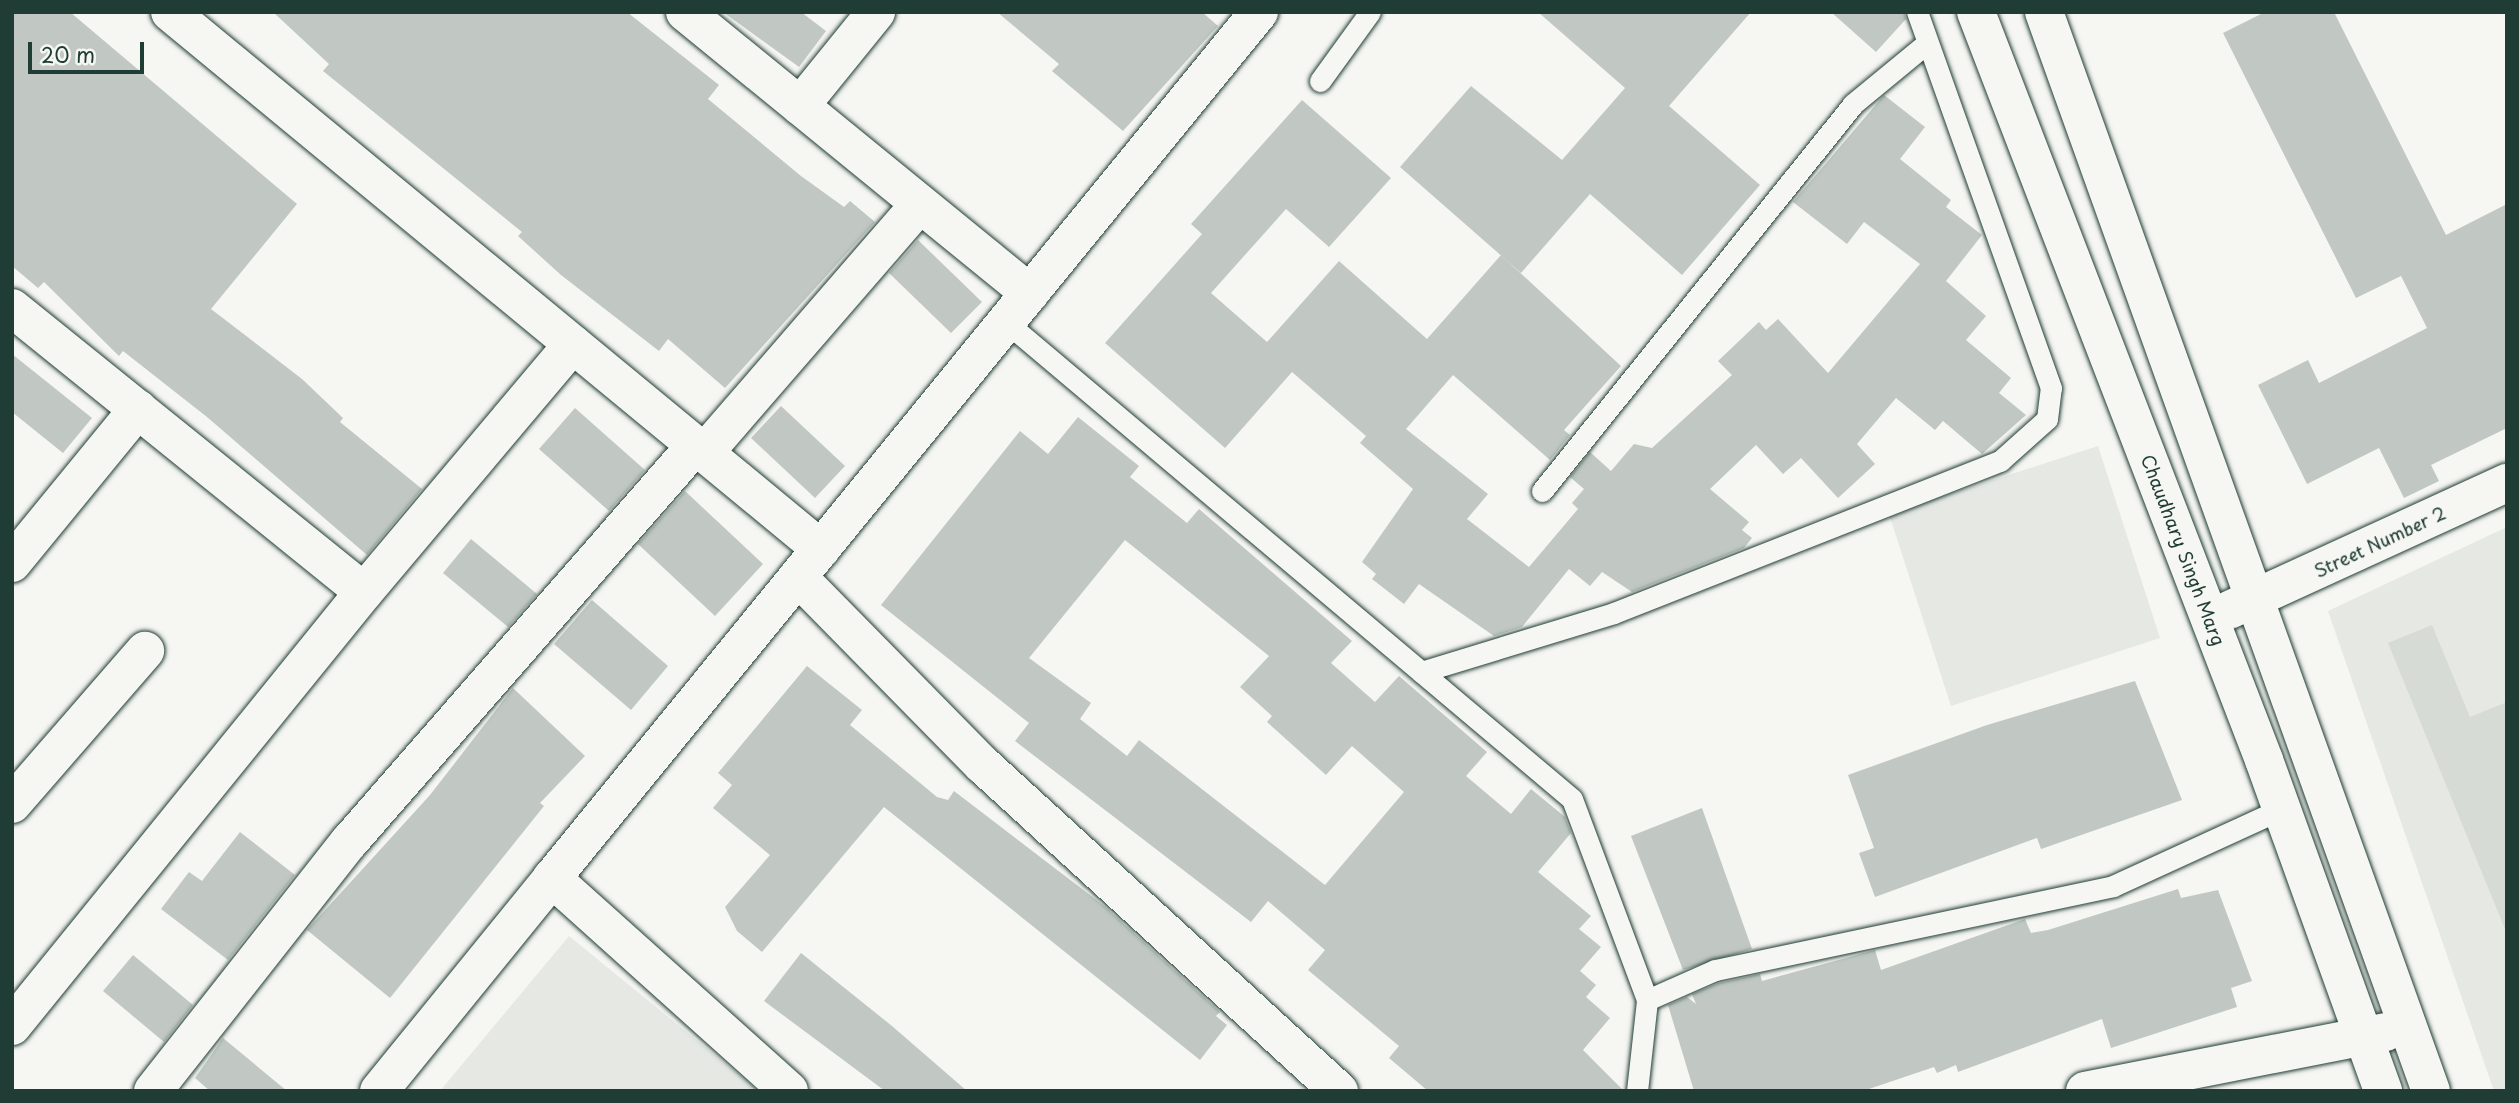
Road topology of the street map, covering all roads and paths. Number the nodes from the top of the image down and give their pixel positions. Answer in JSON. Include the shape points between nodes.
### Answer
{"nodes":[{"id":1,"x":170,"y":12,"type":"edge"},
{"id":2,"x":876,"y":12,"type":"edge"},
{"id":3,"x":1259,"y":12,"type":"edge"},
{"id":4,"x":1370,"y":12,"type":"edge"},
{"id":5,"x":1917,"y":12,"type":"edge"},
{"id":6,"x":1976,"y":12,"type":"edge"},
{"id":7,"x":2044,"y":12,"type":"edge"},
{"id":8,"x":694,"y":15,"type":"edge"},
{"id":9,"x":1927,"y":43,"type":"junction"},
{"id":10,"x":1320,"y":81,"type":"dead end"},
{"id":11,"x":800,"y":106,"type":"junction"},
{"id":12,"x":920,"y":204,"type":"junction"},
{"id":13,"x":1018,"y":307,"type":"junction"},
{"id":14,"x":17,"y":322,"type":"edge"},
{"id":15,"x":573,"y":344,"type":"junction"},
{"id":16,"x":138,"y":410,"type":"junction"},
{"id":17,"x":700,"y":449,"type":"junction"},
{"id":18,"x":2507,"y":483,"type":"edge"},
{"id":19,"x":1542,"y":491,"type":"dead end"},
{"id":20,"x":12,"y":563,"type":"edge"},
{"id":21,"x":810,"y":563,"type":"junction"},
{"id":22,"x":364,"y":592,"type":"junction"},
{"id":23,"x":2253,"y":601,"type":"junction"},
{"id":24,"x":2209,"y":618,"type":"junction"},
{"id":25,"x":145,"y":651,"type":"dead end"},
{"id":26,"x":1421,"y":672,"type":"junction"},
{"id":27,"x":2322,"y":789,"type":"junction"},
{"id":28,"x":12,"y":804,"type":"edge"},
{"id":29,"x":2281,"y":809,"type":"junction"},
{"id":30,"x":552,"y":878,"type":"junction"},
{"id":31,"x":1647,"y":999,"type":"junction"},
{"id":32,"x":12,"y":1026,"type":"edge"},
{"id":33,"x":2409,"y":1028,"type":"junction"},
{"id":34,"x":2362,"y":1037,"type":"junction"},
{"id":35,"x":2128,"y":1087,"type":"edge"},
{"id":36,"x":153,"y":1091,"type":"edge"},
{"id":37,"x":379,"y":1091,"type":"edge"},
{"id":38,"x":789,"y":1091,"type":"edge"},
{"id":39,"x":1339,"y":1091,"type":"edge"},
{"id":40,"x":1637,"y":1091,"type":"edge"},
{"id":41,"x":2085,"y":1091,"type":"edge"},
{"id":42,"x":2383,"y":1091,"type":"edge"},
{"id":43,"x":2431,"y":1091,"type":"edge"}],
"edges":[{"from":1,"to":15,"type":"street"},
{"from":2,"to":11,"type":"street"},
{"from":3,"to":13,"type":"street"},
{"from":4,"to":10,"type":"lane"},
{"from":5,"to":9,"type":"lane"},
{"from":6,"to":24,"type":"street","name":"Chaudhary Singh Marg"},
{"from":7,"to":23,"type":"street"},
{"from":8,"to":11,"type":"street"},
{"from":9,"to":19,"type":"lane","via":[[1853,104]]},
{"from":9,"to":26,"type":"lane","via":[[2051,388],[2048,419],[2000,461],[1614,613]]},
{"from":11,"to":12,"type":"street"},
{"from":12,"to":13,"type":"street"},
{"from":12,"to":17,"type":"street"},
{"from":13,"to":21,"type":"street"},
{"from":13,"to":26,"type":"lane"},
{"from":14,"to":16,"type":"street"},
{"from":15,"to":17,"type":"street"},
{"from":15,"to":22,"type":"street"},
{"from":16,"to":20,"type":"street"},
{"from":16,"to":22,"type":"street"},
{"from":17,"to":21,"type":"street"},
{"from":17,"to":36,"type":"street","via":[[350,841]]},
{"from":18,"to":23,"type":"street","name":"Street Number 2"},
{"from":21,"to":30,"type":"street"},
{"from":21,"to":39,"type":"street","via":[[983,765]]},
{"from":22,"to":32,"type":"street"},
{"from":23,"to":24,"type":"street","name":"Street Number 2"},
{"from":23,"to":27,"type":"street"},
{"from":24,"to":29,"type":"street","name":"Chaudhary Singh Marg"},
{"from":25,"to":28,"type":"street"},
{"from":26,"to":31,"type":"lane","via":[[1572,799]]},
{"from":27,"to":29,"type":"street"},
{"from":27,"to":33,"type":"street"},
{"from":29,"to":31,"type":"lane","via":[[2113,886],[1715,970]]},
{"from":29,"to":34,"type":"street","name":"Chaudhary Singh Marg"},
{"from":30,"to":37,"type":"street"},
{"from":30,"to":38,"type":"street"},
{"from":31,"to":40,"type":"lane"},
{"from":33,"to":34,"type":"street"},
{"from":33,"to":43,"type":"street"},
{"from":34,"to":35,"type":"street"},
{"from":34,"to":42,"type":"street","name":"Chaudhary Singh Marg"},
{"from":35,"to":41,"type":"street"}]}
